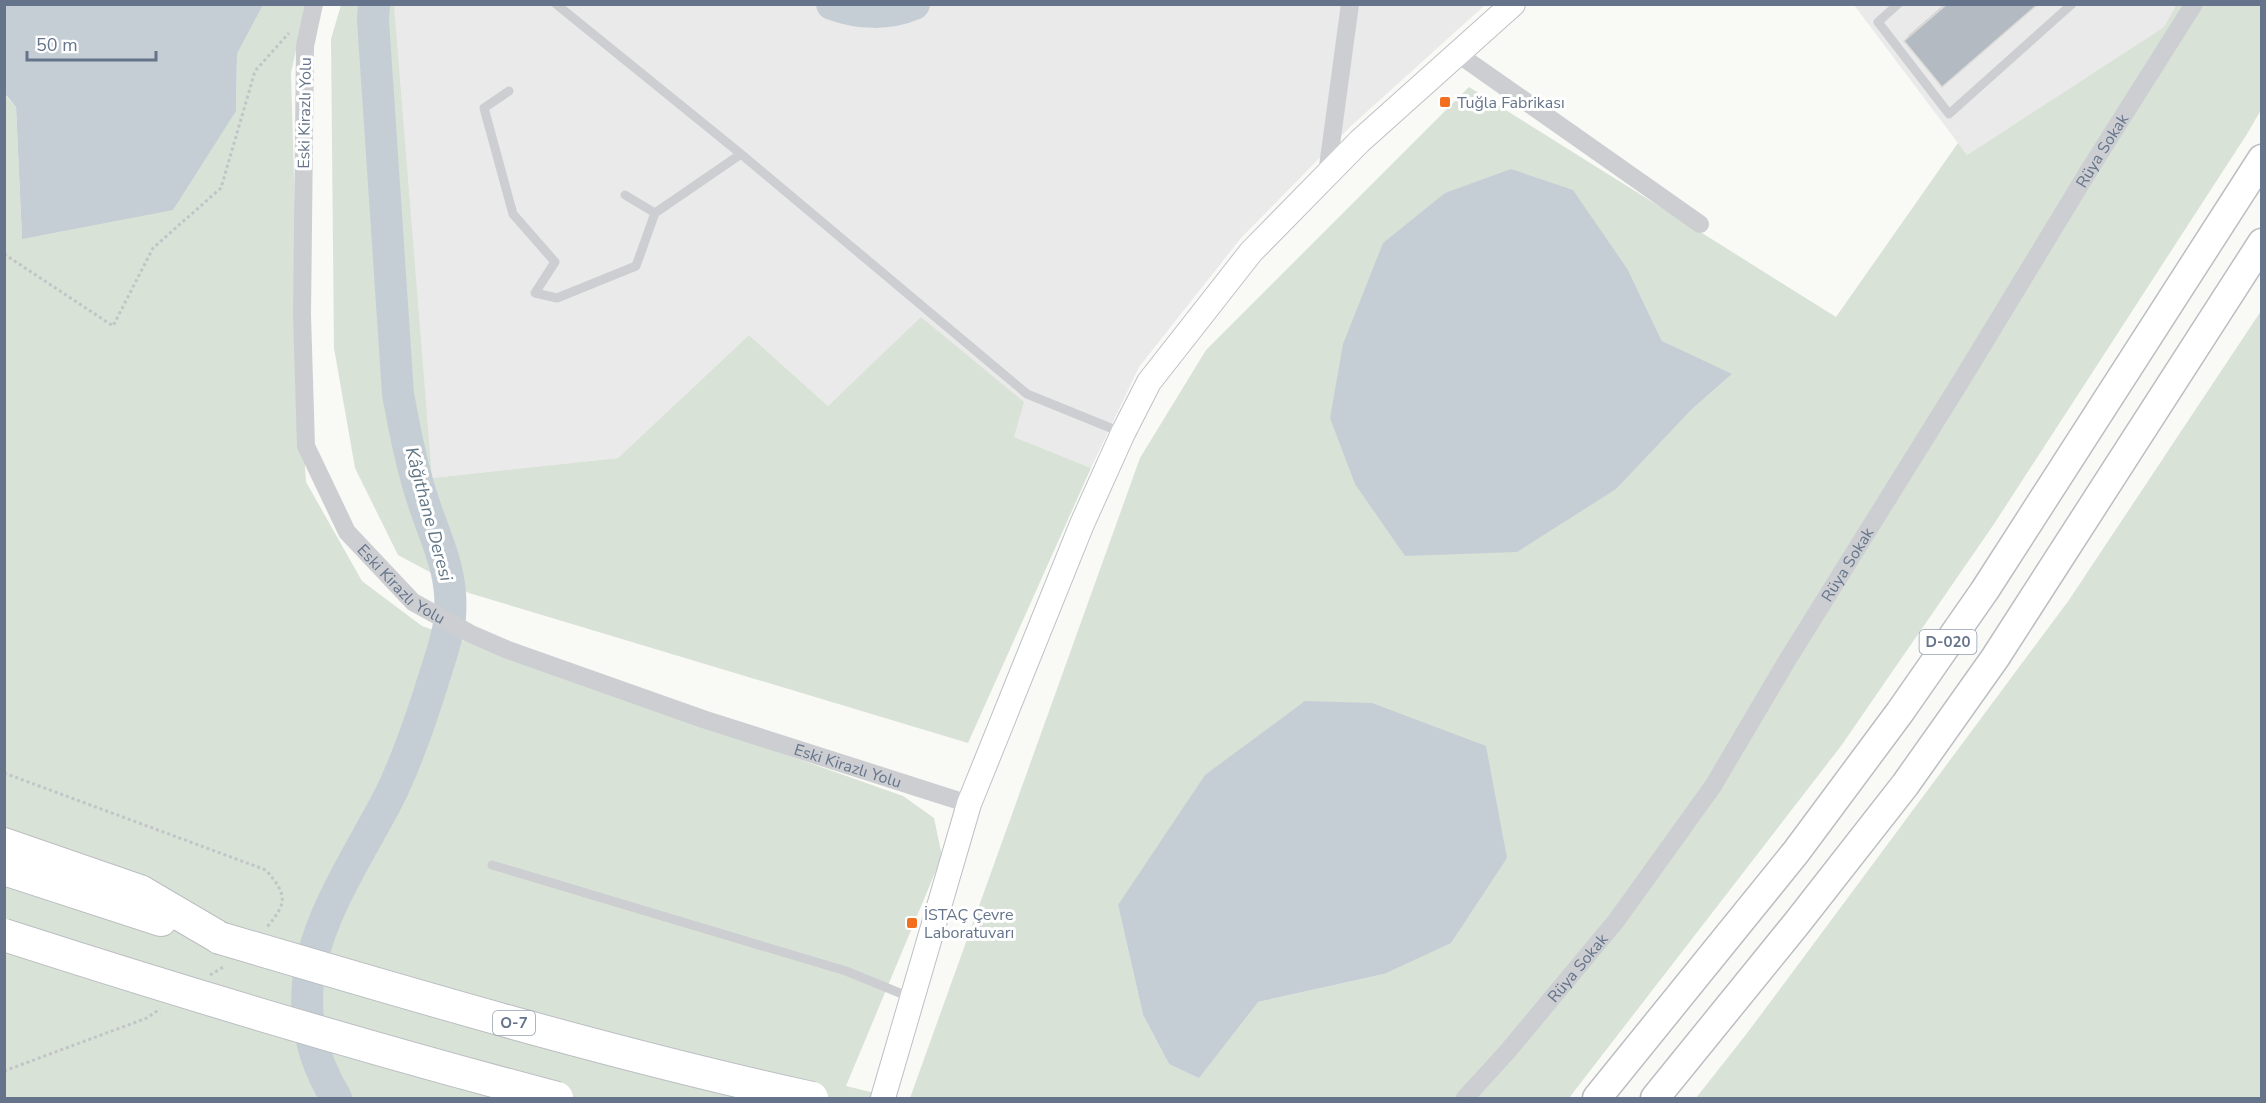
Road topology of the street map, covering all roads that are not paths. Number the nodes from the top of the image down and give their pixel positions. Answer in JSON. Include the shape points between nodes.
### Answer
{"nodes":[{"id":1,"x":315,"y":4,"type":"edge"},
{"id":2,"x":556,"y":4,"type":"edge"},
{"id":3,"x":1350,"y":4,"type":"edge"},
{"id":4,"x":1513,"y":4,"type":"edge"},
{"id":5,"x":1898,"y":4,"type":"edge"},
{"id":6,"x":2072,"y":4,"type":"edge"},
{"id":7,"x":2194,"y":4,"type":"edge"},
{"id":8,"x":1458,"y":54,"type":"junction"},
{"id":9,"x":509,"y":91,"type":"dead end"},
{"id":10,"x":741,"y":154,"type":"junction"},
{"id":11,"x":2262,"y":159,"type":"edge"},
{"id":12,"x":1327,"y":174,"type":"junction"},
{"id":13,"x":625,"y":195,"type":"dead end"},
{"id":14,"x":655,"y":213,"type":"junction"},
{"id":15,"x":1700,"y":224,"type":"dead end"},
{"id":16,"x":2262,"y":243,"type":"edge"},
{"id":17,"x":1123,"y":433,"type":"junction"},
{"id":18,"x":969,"y":804,"type":"junction"},
{"id":19,"x":4,"y":844,"type":"edge"},
{"id":20,"x":492,"y":866,"type":"dead end"},
{"id":21,"x":4,"y":869,"type":"edge"},
{"id":22,"x":4,"y":935,"type":"edge"},
{"id":23,"x":219,"y":938,"type":"junction"},
{"id":24,"x":912,"y":998,"type":"junction"},
{"id":25,"x":557,"y":1098,"type":"edge"},
{"id":26,"x":812,"y":1098,"type":"edge"},
{"id":27,"x":882,"y":1098,"type":"edge"},
{"id":28,"x":1465,"y":1098,"type":"edge"},
{"id":29,"x":1597,"y":1098,"type":"edge"},
{"id":30,"x":1655,"y":1098,"type":"edge"}],
"edges":[{"from":1,"to":18,"type":"street","name":"Eski Kirazlı Yolu","via":[[305,46],[302,315],[306,446],[347,532],[413,602],[471,634],[703,719]]},
{"from":2,"to":10,"type":"lane"},
{"from":3,"to":12,"type":"street"},
{"from":4,"to":8,"type":"main road"},
{"from":5,"to":6,"type":"lane","via":[[1878,22],[1949,114]]},
{"from":7,"to":28,"type":"street","name":"Rüya Sokak","via":[[1788,658],[1713,786],[1616,921]]},
{"from":8,"to":12,"type":"main road"},
{"from":8,"to":15,"type":"street"},
{"from":9,"to":14,"type":"lane","via":[[484,108],[513,214],[555,262],[535,293],[557,298],[636,266]]},
{"from":10,"to":14,"type":"lane"},
{"from":10,"to":17,"type":"lane","via":[[1027,394]]},
{"from":11,"to":29,"type":"highway","number":"D-020","via":[[1985,590],[1900,712],[1796,852]]},
{"from":12,"to":17,"type":"main road","via":[[1251,252],[1149,382]]},
{"from":13,"to":14,"type":"lane"},
{"from":16,"to":30,"type":"highway","number":"D-020","via":[[1995,658],[1905,785]]},
{"from":17,"to":18,"type":"main road"},
{"from":18,"to":24,"type":"main road"},
{"from":19,"to":23,"type":"highway","via":[[140,891]]},
{"from":20,"to":24,"type":"lane","via":[[846,971]]},
{"from":21,"to":23,"type":"highway","number":"O-7"},
{"from":22,"to":25,"type":"highway","bridge":true,"via":[[204,999]]},
{"from":23,"to":26,"type":"highway","number":"O-7","bridge":true,"via":[[565,1037],[718,1078]]},
{"from":24,"to":27,"type":"main road"}]}
